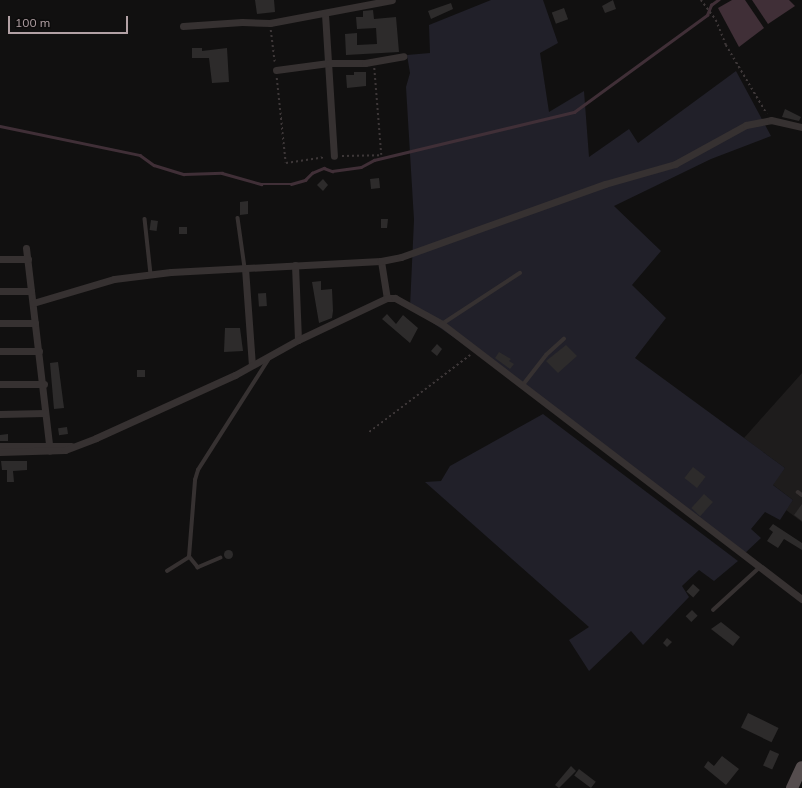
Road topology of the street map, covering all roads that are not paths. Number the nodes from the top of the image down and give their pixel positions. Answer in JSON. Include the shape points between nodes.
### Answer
{"nodes":[{"id":1,"x":392,"y":0,"type":"edge"},
{"id":2,"x":325,"y":14,"type":"junction"},
{"id":3,"x":183,"y":26,"type":"dead end"},
{"id":4,"x":403,"y":56,"type":"dead end"},
{"id":5,"x":329,"y":63,"type":"junction"},
{"id":6,"x":276,"y":70,"type":"road end"},
{"id":7,"x":802,"y":127,"type":"edge"},
{"id":8,"x":334,"y":156,"type":"dead end"},
{"id":9,"x":238,"y":218,"type":"dead end"},
{"id":10,"x":145,"y":219,"type":"dead end"},
{"id":11,"x":26,"y":248,"type":"dead end"},
{"id":12,"x":0,"y":259,"type":"edge"},
{"id":13,"x":28,"y":259,"type":"junction"},
{"id":14,"x":381,"y":261,"type":"junction"},
{"id":15,"x":295,"y":266,"type":"junction"},
{"id":16,"x":245,"y":268,"type":"junction"},
{"id":17,"x":520,"y":273,"type":"dead end"},
{"id":18,"x":151,"y":276,"type":"junction"},
{"id":19,"x":0,"y":291,"type":"edge"},
{"id":20,"x":31,"y":291,"type":"junction"},
{"id":21,"x":387,"y":298,"type":"junction"},
{"id":22,"x":33,"y":303,"type":"junction"},
{"id":23,"x":0,"y":323,"type":"edge"},
{"id":24,"x":35,"y":323,"type":"junction"},
{"id":25,"x":442,"y":324,"type":"junction"},
{"id":26,"x":564,"y":339,"type":"dead end"},
{"id":27,"x":298,"y":340,"type":"junction"},
{"id":28,"x":0,"y":351,"type":"edge"},
{"id":29,"x":39,"y":351,"type":"junction"},
{"id":30,"x":271,"y":356,"type":"junction"},
{"id":31,"x":252,"y":365,"type":"junction"},
{"id":32,"x":0,"y":384,"type":"edge"},
{"id":33,"x":44,"y":384,"type":"junction"},
{"id":34,"x":522,"y":386,"type":"junction"},
{"id":35,"x":46,"y":413,"type":"junction"},
{"id":36,"x":0,"y":414,"type":"edge"},
{"id":37,"x":0,"y":446,"type":"edge"},
{"id":38,"x":50,"y":448,"type":"junction"},
{"id":39,"x":0,"y":452,"type":"edge"},
{"id":40,"x":798,"y":492,"type":"dead end"},
{"id":41,"x":802,"y":495,"type":"edge"},
{"id":42,"x":189,"y":557,"type":"junction"},
{"id":43,"x":221,"y":558,"type":"dead end"},
{"id":44,"x":759,"y":568,"type":"junction"},
{"id":45,"x":167,"y":571,"type":"dead end"},
{"id":46,"x":802,"y":599,"type":"edge"},
{"id":47,"x":712,"y":610,"type":"dead end"},
{"id":48,"x":802,"y":767,"type":"edge"},
{"id":49,"x":792,"y":788,"type":"edge"}],
"edges":[{"from":1,"to":2,"type":"street"},
{"from":2,"to":3,"type":"street","via":[[270,23]]},
{"from":2,"to":5,"type":"street"},
{"from":4,"to":5,"type":"street"},
{"from":5,"to":6,"type":"street"},
{"from":5,"to":8,"type":"street"},
{"from":7,"to":14,"type":"street","via":[[772,120],[746,125],[675,164],[605,184],[401,257]]},
{"from":9,"to":16,"type":"lane"},
{"from":10,"to":18,"type":"lane"},
{"from":11,"to":13,"type":"street"},
{"from":12,"to":13,"type":"street"},
{"from":13,"to":20,"type":"street"},
{"from":14,"to":15,"type":"street"},
{"from":14,"to":21,"type":"street"},
{"from":15,"to":16,"type":"street"},
{"from":15,"to":27,"type":"street"},
{"from":16,"to":18,"type":"street"},
{"from":16,"to":31,"type":"street"},
{"from":17,"to":25,"type":"lane"},
{"from":18,"to":22,"type":"street","via":[[114,279]]},
{"from":19,"to":20,"type":"street"},
{"from":20,"to":22,"type":"street"},
{"from":21,"to":25,"type":"street","via":[[404,301]]},
{"from":21,"to":27,"type":"street"},
{"from":22,"to":24,"type":"street"},
{"from":23,"to":24,"type":"street"},
{"from":24,"to":29,"type":"street"},
{"from":25,"to":34,"type":"street"},
{"from":26,"to":34,"type":"lane","via":[[546,355]]},
{"from":27,"to":30,"type":"street"},
{"from":28,"to":29,"type":"street"},
{"from":29,"to":33,"type":"street"},
{"from":30,"to":31,"type":"street"},
{"from":30,"to":42,"type":"lane","via":[[198,470]]},
{"from":31,"to":38,"type":"street","via":[[96,438],[72,446]]},
{"from":32,"to":33,"type":"street"},
{"from":33,"to":35,"type":"street"},
{"from":34,"to":44,"type":"street"},
{"from":35,"to":36,"type":"street"},
{"from":35,"to":38,"type":"street"},
{"from":37,"to":38,"type":"street"},
{"from":38,"to":39,"type":"street"},
{"from":40,"to":41,"type":"lane"},
{"from":42,"to":43,"type":"lane","via":[[198,568]]},
{"from":42,"to":45,"type":"lane"},
{"from":44,"to":46,"type":"street"},
{"from":44,"to":47,"type":"lane"},
{"from":48,"to":49,"type":"main road"}]}
